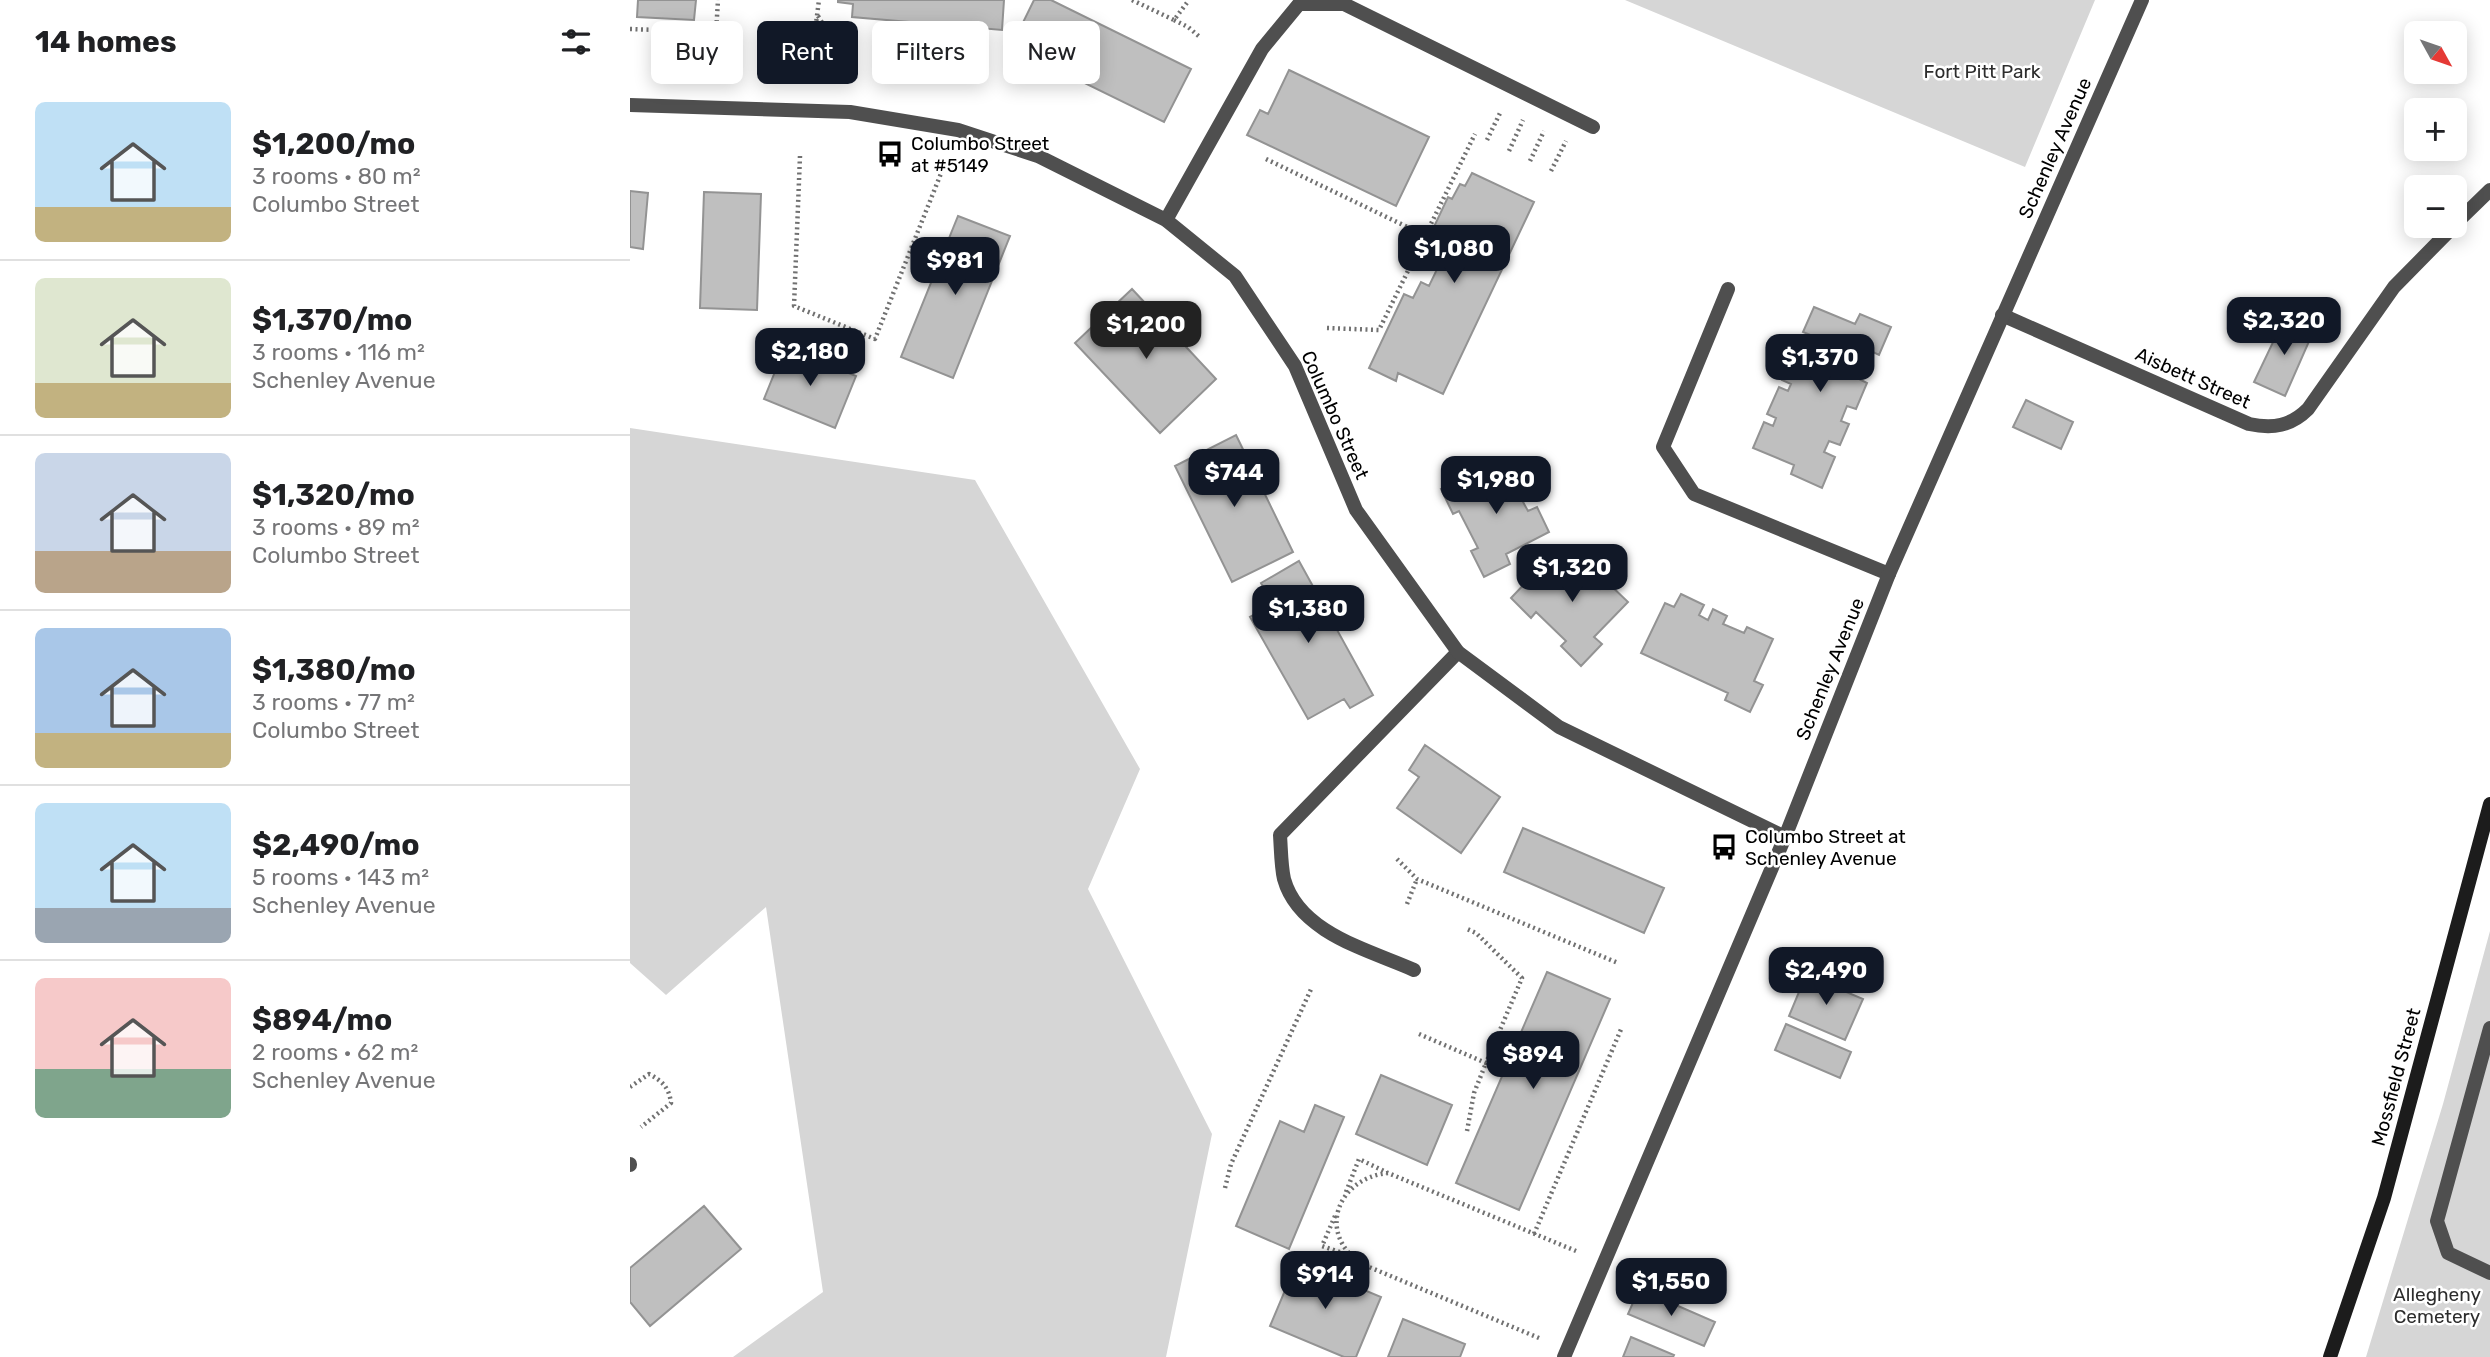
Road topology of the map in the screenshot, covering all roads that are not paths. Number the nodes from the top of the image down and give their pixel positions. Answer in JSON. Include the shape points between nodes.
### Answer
{"nodes":[{"id":1,"x":2142,"y":0,"type":"edge"},
{"id":2,"x":630,"y":105,"type":"edge"},
{"id":3,"x":1593,"y":127,"type":"dead end"},
{"id":4,"x":2490,"y":190,"type":"edge"},
{"id":5,"x":2467,"y":212,"type":"edge"},
{"id":6,"x":1166,"y":220,"type":"junction"},
{"id":7,"x":2441,"y":238,"type":"edge"},
{"id":8,"x":1728,"y":289,"type":"dead end"},
{"id":9,"x":2002,"y":315,"type":"junction"},
{"id":10,"x":1889,"y":573,"type":"junction"},
{"id":11,"x":1458,"y":652,"type":"junction"},
{"id":12,"x":2490,"y":804,"type":"edge"},
{"id":13,"x":1785,"y":837,"type":"junction"},
{"id":14,"x":1414,"y":970,"type":"dead end"},
{"id":15,"x":2490,"y":1028,"type":"edge"},
{"id":16,"x":2490,"y":1273,"type":"edge"},
{"id":17,"x":1564,"y":1357,"type":"edge"},
{"id":18,"x":2330,"y":1357,"type":"edge"}],
"edges":[{"from":1,"to":9,"type":"street","name":"Schenley Avenue"},
{"from":2,"to":6,"type":"street","name":"Columbo Street","via":[[850,112],[958,130],[1038,156]]},
{"from":3,"to":6,"type":"street","via":[[1343,4],[1299,4],[1262,49]]},
{"from":4,"to":5,"type":"street","name":"Aisbett Street"},
{"from":6,"to":11,"type":"street","name":"Columbo Street","via":[[1235,276],[1295,366],[1356,510]]},
{"from":7,"to":9,"type":"street","name":"Aisbett Street","via":[[2394,287],[2308,409],[2279,426],[2249,424]]},
{"from":8,"to":10,"type":"street","via":[[1663,447],[1694,494]]},
{"from":9,"to":10,"type":"street","name":"Schenley Avenue"},
{"from":10,"to":13,"type":"street","name":"Schenley Avenue"},
{"from":11,"to":13,"type":"street","name":"Columbo Street","via":[[1559,727]]},
{"from":11,"to":14,"type":"street","via":[[1280,835],[1284,880],[1298,907],[1321,929]]},
{"from":12,"to":18,"type":"street","name":"Mossfield Street","via":[[2384,1198]]},
{"from":13,"to":17,"type":"street","name":"Schenley Avenue"},
{"from":15,"to":16,"type":"street","via":[[2437,1221],[2448,1253]]}]}
